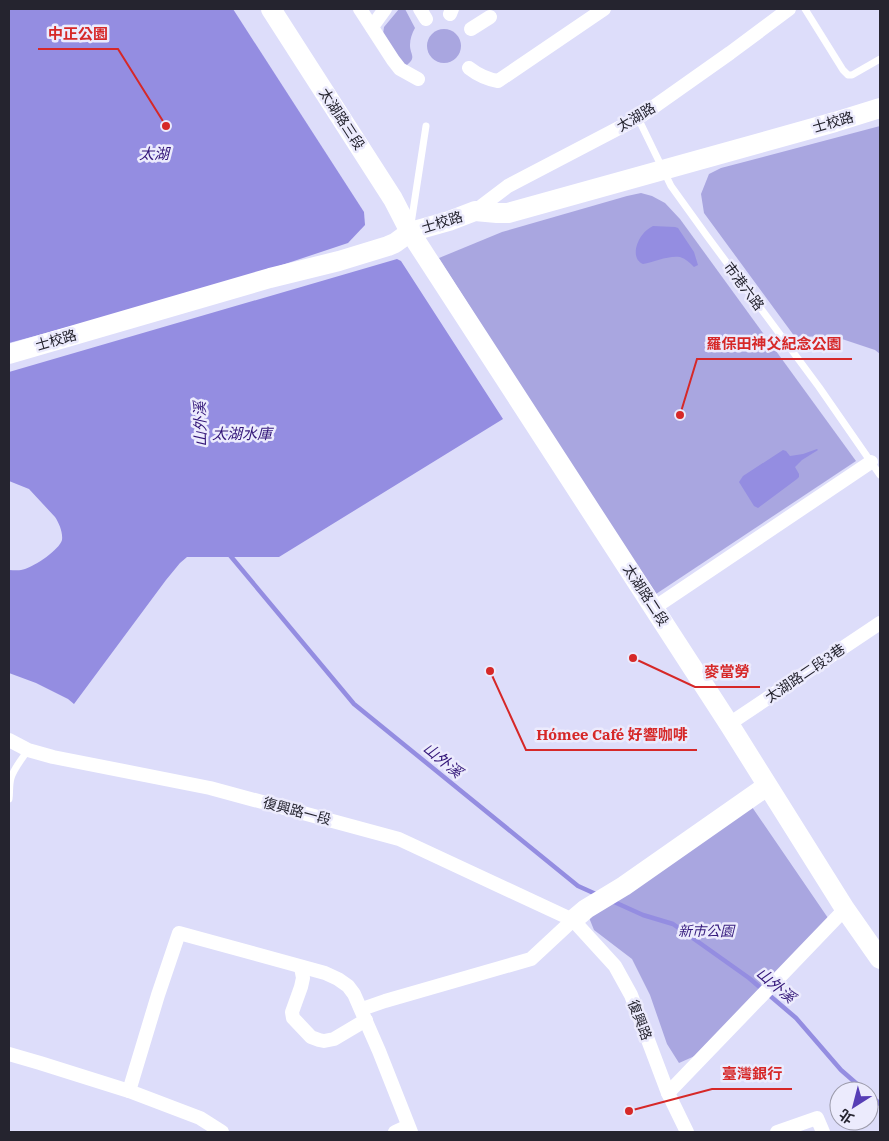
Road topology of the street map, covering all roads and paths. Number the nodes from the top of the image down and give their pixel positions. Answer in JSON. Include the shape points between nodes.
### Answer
{"nodes":[{"id":1,"x":271,"y":9,"type":"edge"},
{"id":2,"x":360,"y":9,"type":"edge"},
{"id":3,"x":386,"y":9,"type":"edge"},
{"id":4,"x":604,"y":9,"type":"edge"},
{"id":5,"x":787,"y":9,"type":"edge"},
{"id":6,"x":805,"y":9,"type":"edge"},
{"id":7,"x":490,"y":17,"type":"dead end"},
{"id":8,"x":372,"y":26,"type":"junction"},
{"id":9,"x":471,"y":29,"type":"dead end"},
{"id":10,"x":880,"y":59,"type":"edge"},
{"id":11,"x":469,"y":68,"type":"dead end"},
{"id":12,"x":418,"y":79,"type":"dead end"},
{"id":13,"x":880,"y":108,"type":"edge"},
{"id":14,"x":638,"y":118,"type":"junction"},
{"id":15,"x":426,"y":126,"type":"dead end"},
{"id":16,"x":664,"y":169,"type":"junction"},
{"id":17,"x":475,"y":211,"type":"junction"},
{"id":18,"x":410,"y":232,"type":"junction"},
{"id":19,"x":9,"y":354,"type":"edge"},
{"id":20,"x":871,"y":462,"type":"junction"},
{"id":21,"x":880,"y":475,"type":"edge"},
{"id":22,"x":654,"y":608,"type":"junction"},
{"id":23,"x":880,"y":623,"type":"edge"},
{"id":24,"x":729,"y":724,"type":"junction"},
{"id":25,"x":9,"y":740,"type":"edge"},
{"id":26,"x":28,"y":750,"type":"junction"},
{"id":27,"x":768,"y":786,"type":"junction"},
{"id":28,"x":9,"y":799,"type":"edge"},
{"id":29,"x":845,"y":909,"type":"junction"},
{"id":30,"x":580,"y":915,"type":"junction"},
{"id":31,"x":880,"y":959,"type":"edge"},
{"id":32,"x":301,"y":968,"type":"junction"},
{"id":33,"x":364,"y":1014,"type":"junction"},
{"id":34,"x":9,"y":1054,"type":"edge"},
{"id":35,"x":29,"y":1060,"type":"junction"},
{"id":36,"x":9,"y":1066,"type":"edge"},
{"id":37,"x":129,"y":1091,"type":"junction"},
{"id":38,"x":668,"y":1093,"type":"junction"},
{"id":39,"x":405,"y":1130,"type":"edge"},
{"id":40,"x":222,"y":1132,"type":"edge"},
{"id":41,"x":687,"y":1132,"type":"edge"},
{"id":42,"x":777,"y":1132,"type":"edge"},
{"id":43,"x":823,"y":1132,"type":"edge"}],
"edges":[{"from":1,"to":18,"type":"street","name":"太湖路三段","via":[[389,193]]},
{"from":2,"to":8,"type":"street"},
{"from":3,"to":8,"type":"street"},
{"from":4,"to":11,"type":"street","via":[[498,81]]},
{"from":5,"to":14,"type":"street","name":"太湖路"},
{"from":6,"to":10,"type":"lane","via":[[848,75]]},
{"from":7,"to":9,"type":"street"},
{"from":8,"to":12,"type":"street","via":[[400,69]]},
{"from":13,"to":16,"type":"street","name":"士校路"},
{"from":14,"to":16,"type":"lane","name":"市港六路"},
{"from":14,"to":17,"type":"street","name":"太湖路","via":[[508,186]]},
{"from":15,"to":18,"type":"lane"},
{"from":16,"to":17,"type":"street","name":"士校路","via":[[508,213]]},
{"from":16,"to":20,"type":"lane","name":"市港六路","via":[[687,209]]},
{"from":17,"to":18,"type":"street","name":"士校路"},
{"from":18,"to":19,"type":"street","name":"士校路","via":[[388,246],[339,261]]},
{"from":18,"to":22,"type":"street","name":"太湖路二段"},
{"from":20,"to":21,"type":"lane","name":"市港六路"},
{"from":20,"to":22,"type":"street"},
{"from":22,"to":24,"type":"street","name":"太湖路二段"},
{"from":23,"to":24,"type":"street","name":"太湖路二段3巷"},
{"from":24,"to":27,"type":"street","name":"太湖路二段"},
{"from":25,"to":26,"type":"street","name":"復興路一段"},
{"from":26,"to":28,"type":"lane","via":[[12,775]]},
{"from":26,"to":30,"type":"street","name":"復興路一段","via":[[210,788],[399,839]]},
{"from":27,"to":29,"type":"street","name":"太湖路二段"},
{"from":27,"to":30,"type":"street"},
{"from":29,"to":31,"type":"street","name":"太湖路二段"},
{"from":29,"to":38,"type":"street"},
{"from":30,"to":33,"type":"street","via":[[531,959],[384,1001]]},
{"from":30,"to":38,"type":"street","name":"復興路","via":[[631,995]]},
{"from":32,"to":33,"type":"street","via":[[338,978],[354,994]]},
{"from":32,"to":33,"type":"street","via":[[303,978],[292,1012],[293,1018],[311,1036],[324,1041],[334,1039]]},
{"from":32,"to":37,"type":"street","via":[[179,932]]},
{"from":33,"to":39,"type":"street"},
{"from":34,"to":35,"type":"street"},
{"from":35,"to":36,"type":"street","via":[[20,1059]]},
{"from":35,"to":37,"type":"street"},
{"from":37,"to":40,"type":"street","via":[[200,1118]]},
{"from":38,"to":41,"type":"street","name":"復興路"},
{"from":42,"to":43,"type":"street","via":[[817,1118]]}]}
